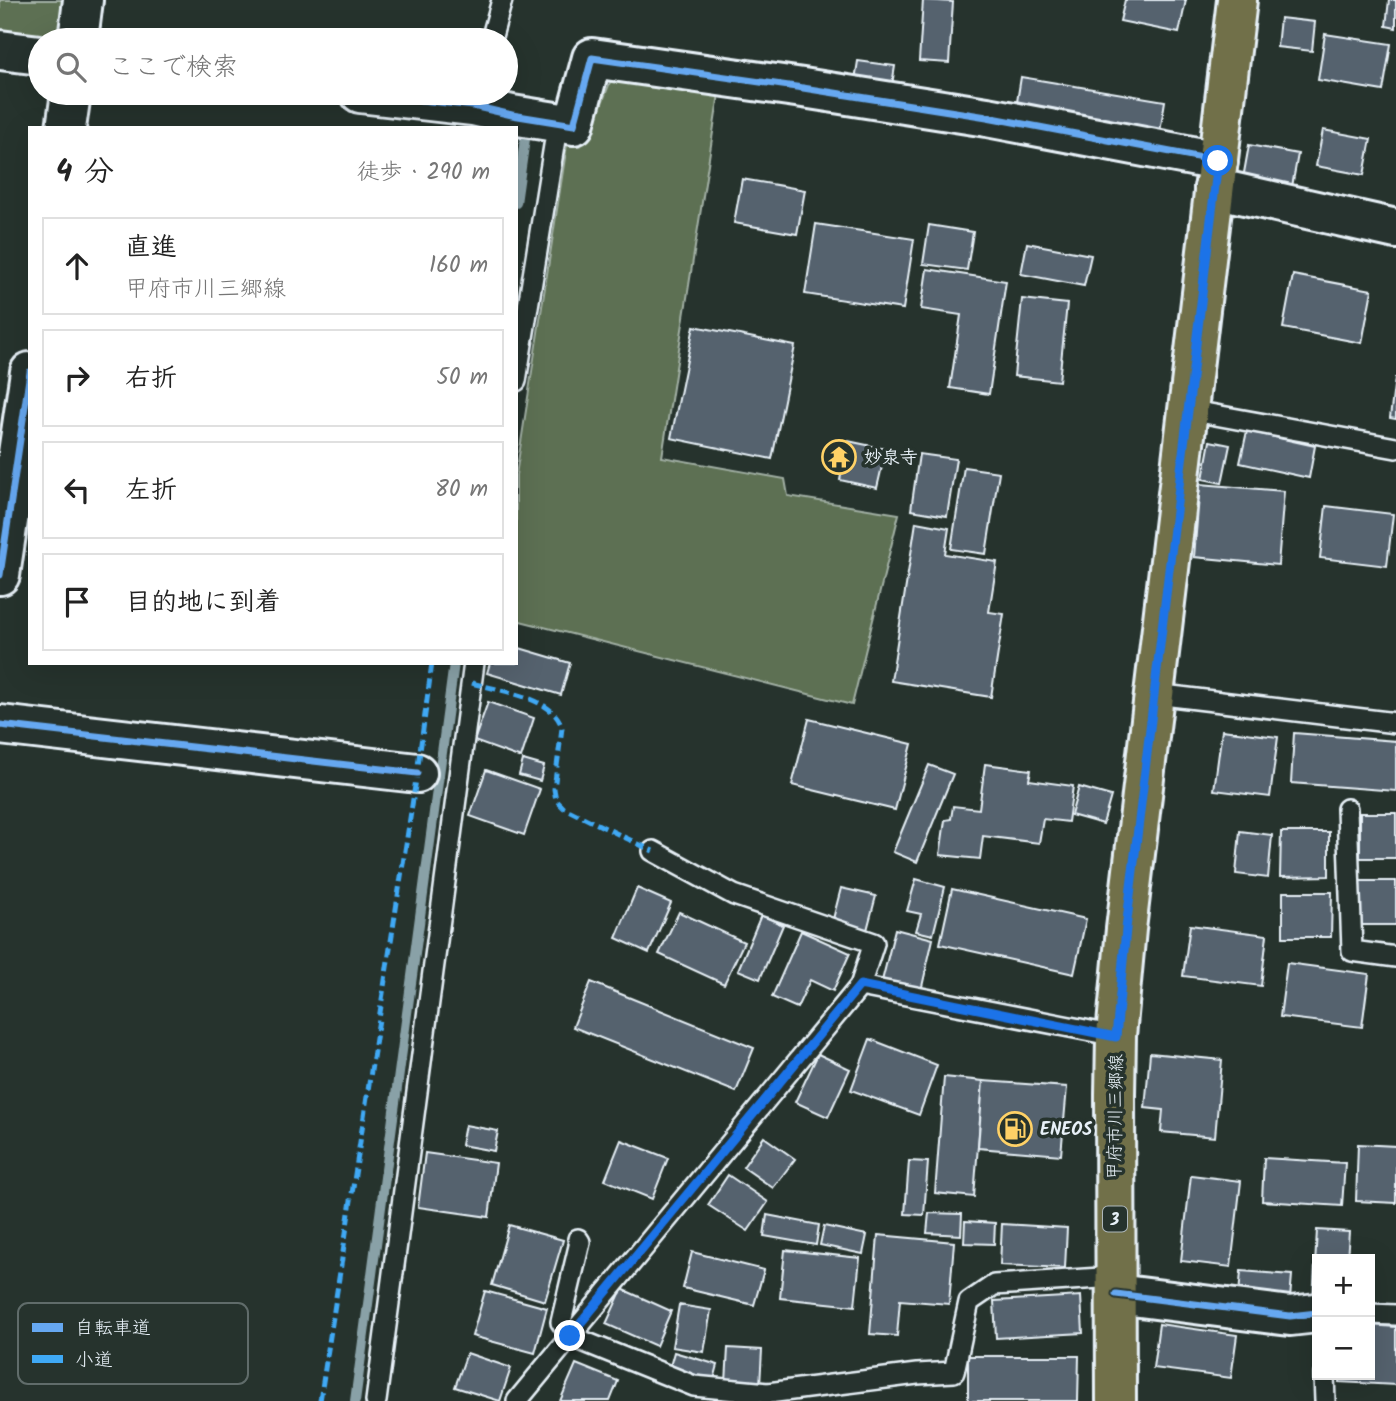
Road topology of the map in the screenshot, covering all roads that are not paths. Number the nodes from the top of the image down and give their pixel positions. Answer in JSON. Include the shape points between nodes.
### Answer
{"nodes":[{"id":1,"x":83,"y":0,"type":"edge"},
{"id":2,"x":502,"y":0,"type":"edge"},
{"id":3,"x":1237,"y":0,"type":"edge"},
{"id":4,"x":80,"y":28,"type":"edge"},
{"id":5,"x":494,"y":28,"type":"edge"},
{"id":6,"x":0,"y":50,"type":"edge"},
{"id":7,"x":28,"y":54,"type":"edge"},
{"id":8,"x":69,"y":105,"type":"edge"},
{"id":9,"x":489,"y":105,"type":"edge"},
{"id":10,"x":558,"y":121,"type":"junction"},
{"id":11,"x":65,"y":126,"type":"edge"},
{"id":12,"x":1216,"y":175,"type":"junction"},
{"id":13,"x":1396,"y":229,"type":"edge"},
{"id":14,"x":518,"y":369,"type":"edge"},
{"id":15,"x":28,"y":386,"type":"edge"},
{"id":16,"x":1188,"y":410,"type":"junction"},
{"id":17,"x":1396,"y":448,"type":"edge"},
{"id":18,"x":0,"y":575,"type":"edge"},
{"id":19,"x":474,"y":665,"type":"edge"},
{"id":20,"x":1155,"y":694,"type":"junction"},
{"id":21,"x":1396,"y":723,"type":"edge"},
{"id":22,"x":0,"y":725,"type":"edge"},
{"id":23,"x":418,"y":773,"type":"dead end"},
{"id":24,"x":1347,"y":809,"type":"dead end"},
{"id":25,"x":653,"y":851,"type":"dead end"},
{"id":26,"x":1396,"y":957,"type":"edge"},
{"id":27,"x":860,"y":985,"type":"junction"},
{"id":28,"x":1116,"y":1037,"type":"junction"},
{"id":29,"x":578,"y":1239,"type":"dead end"},
{"id":30,"x":1116,"y":1285,"type":"junction"},
{"id":31,"x":1312,"y":1314,"type":"edge"},
{"id":32,"x":1375,"y":1314,"type":"edge"},
{"id":33,"x":1396,"y":1315,"type":"edge"},
{"id":34,"x":570,"y":1336,"type":"junction"},
{"id":35,"x":1324,"y":1380,"type":"edge"},
{"id":36,"x":376,"y":1401,"type":"edge"},
{"id":37,"x":517,"y":1401,"type":"edge"},
{"id":38,"x":1116,"y":1401,"type":"edge"},
{"id":39,"x":1325,"y":1401,"type":"edge"}],
"edges":[{"from":1,"to":4,"type":"street"},
{"from":2,"to":5,"type":"lane"},
{"from":3,"to":12,"type":"main road","name":"甲府市川三郷線","number":"3"},
{"from":6,"to":7,"type":"street"},
{"from":8,"to":11,"type":"street"},
{"from":9,"to":10,"type":"street","via":[[512,115]]},
{"from":10,"to":12,"type":"street","via":[[574,125],[592,58],[987,117]]},
{"from":10,"to":14,"type":"lane"},
{"from":12,"to":13,"type":"street"},
{"from":12,"to":16,"type":"main road","name":"甲府市川三郷線","number":"3"},
{"from":15,"to":18,"type":"street"},
{"from":16,"to":17,"type":"lane"},
{"from":16,"to":20,"type":"main road","name":"甲府市川三郷線","number":"3"},
{"from":19,"to":36,"type":"lane"},
{"from":20,"to":21,"type":"lane"},
{"from":20,"to":28,"type":"main road","name":"甲府市川三郷線","number":"3"},
{"from":22,"to":23,"type":"street"},
{"from":24,"to":26,"type":"lane","via":[[1352,951]]},
{"from":25,"to":27,"type":"lane","via":[[734,895],[874,943]]},
{"from":27,"to":28,"type":"lane"},
{"from":27,"to":34,"type":"lane"},
{"from":28,"to":30,"type":"main road","name":"甲府市川三郷線","number":"3"},
{"from":29,"to":34,"type":"lane","via":[[561,1322]]},
{"from":30,"to":31,"type":"street","via":[[1290,1316]]},
{"from":30,"to":34,"type":"lane","via":[[993,1286],[969,1302],[954,1372],[768,1393],[694,1385]]},
{"from":30,"to":38,"type":"main road","name":"甲府市川三郷線","number":"3"},
{"from":32,"to":33,"type":"lane"},
{"from":34,"to":37,"type":"lane"},
{"from":35,"to":39,"type":"lane"}]}
